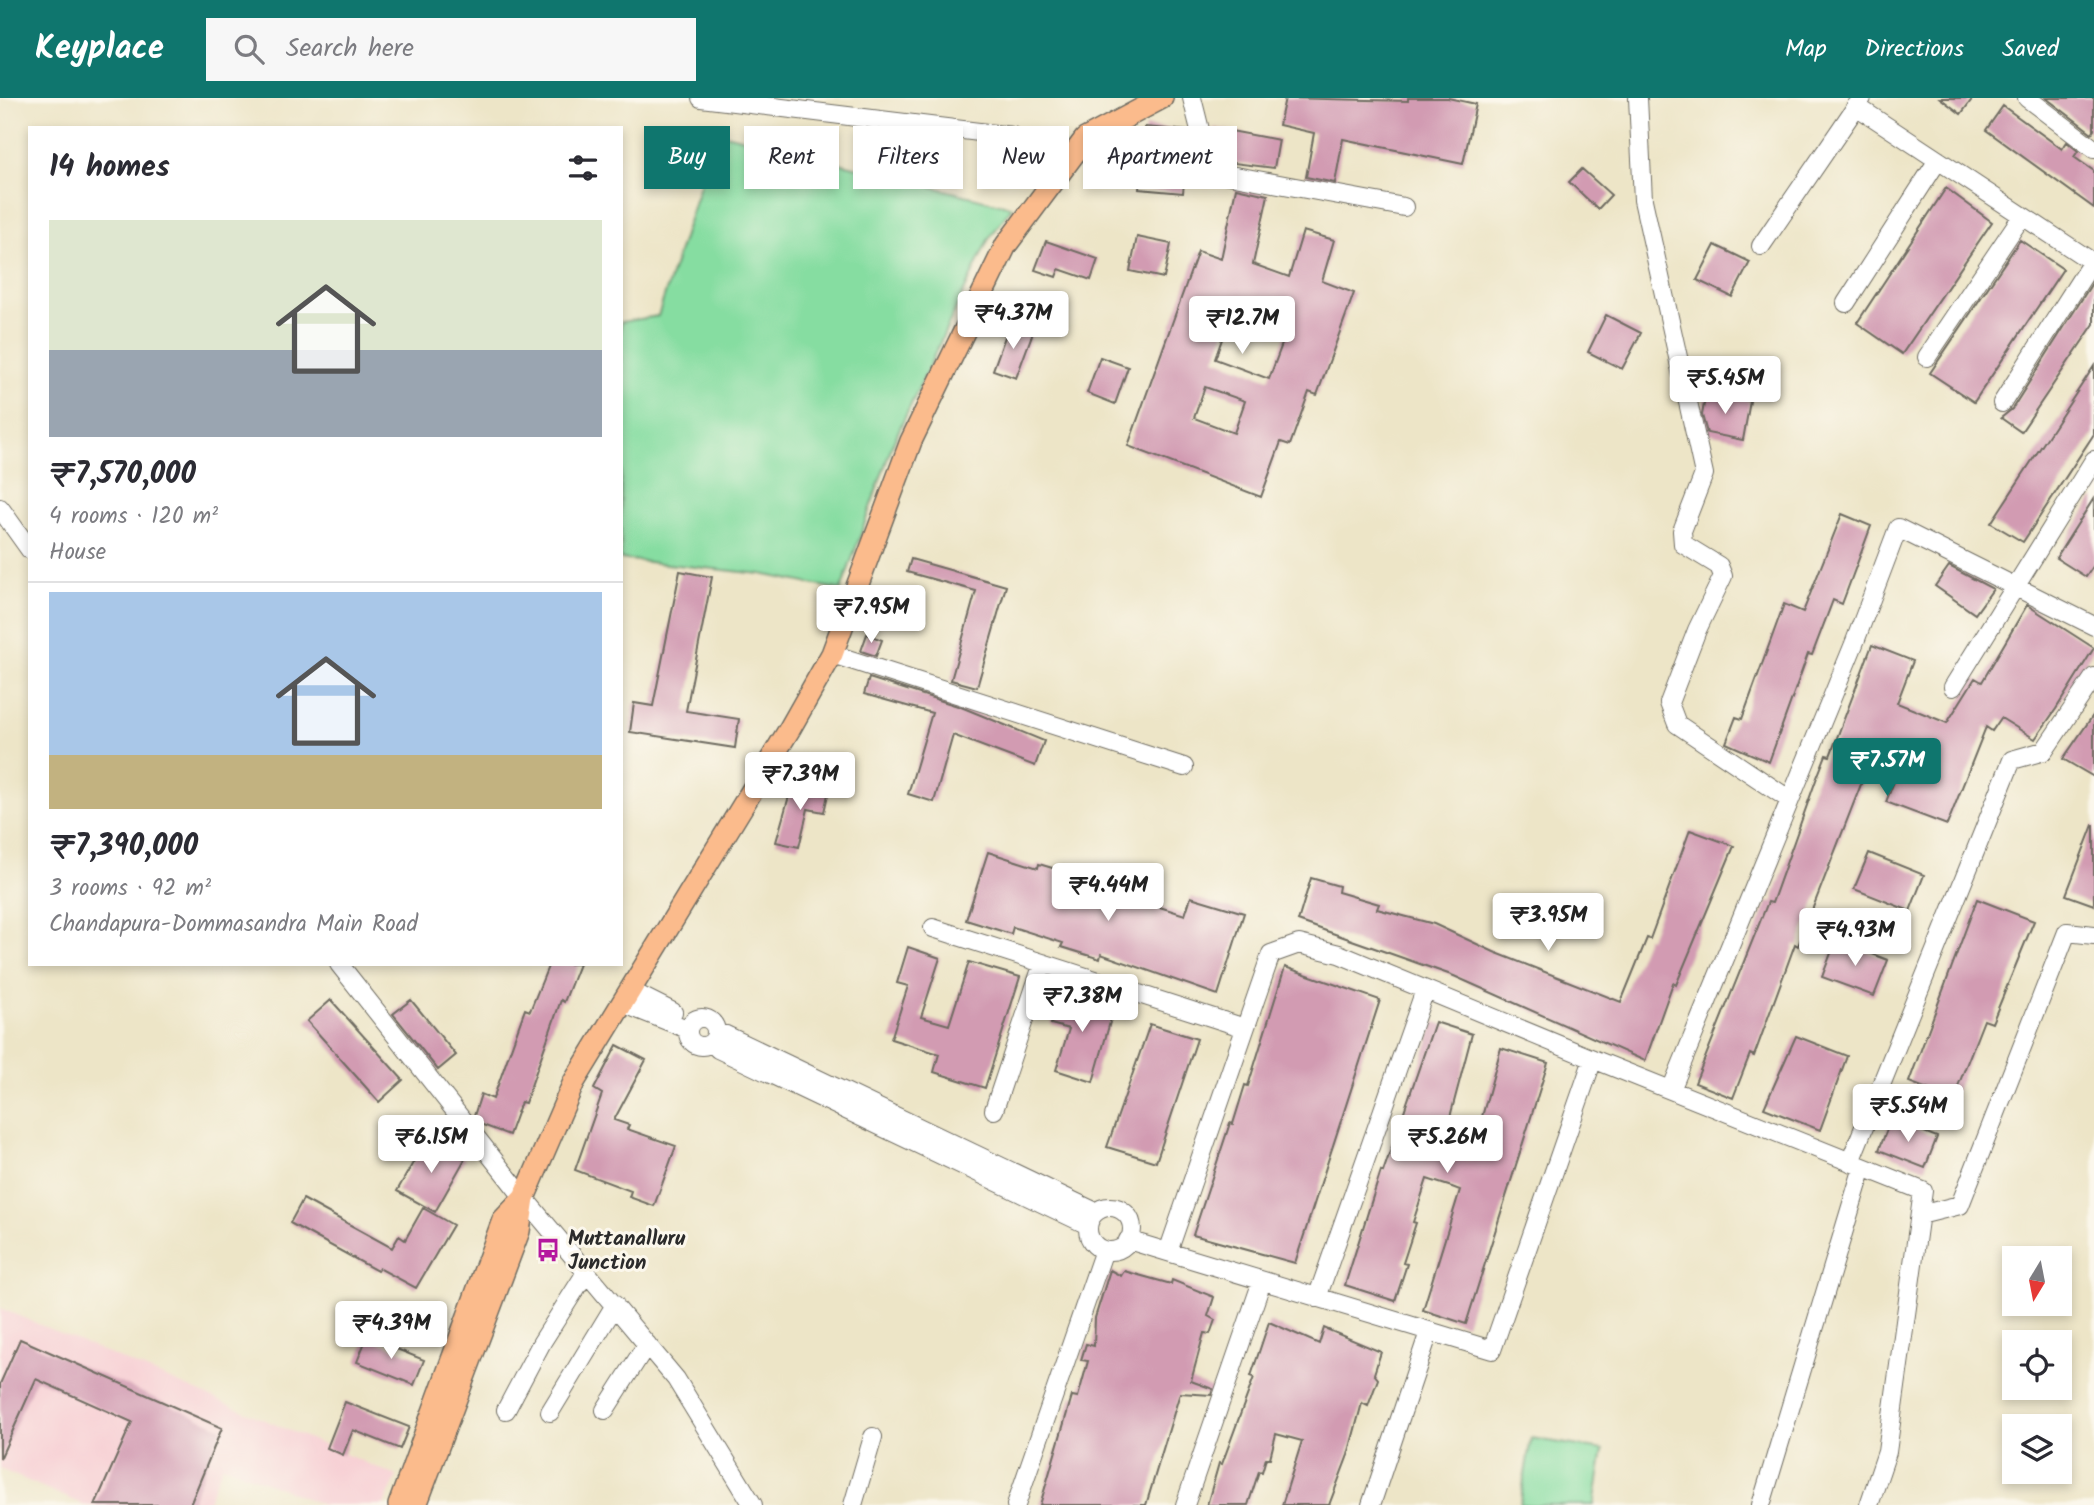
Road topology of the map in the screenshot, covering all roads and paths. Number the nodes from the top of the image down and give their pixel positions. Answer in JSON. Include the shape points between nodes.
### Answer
{"nodes":[{"id":1,"x":701,"y":98,"type":"edge"},
{"id":2,"x":1162,"y":98,"type":"edge"},
{"id":3,"x":1192,"y":98,"type":"edge"},
{"id":4,"x":1638,"y":98,"type":"edge"},
{"id":5,"x":2027,"y":98,"type":"edge"},
{"id":6,"x":1859,"y":102,"type":"edge"},
{"id":7,"x":977,"y":132,"type":"edge"},
{"id":8,"x":2094,"y":149,"type":"edge"},
{"id":9,"x":1938,"y":160,"type":"junction"},
{"id":10,"x":1069,"y":161,"type":"edge"},
{"id":11,"x":1049,"y":189,"type":"edge"},
{"id":12,"x":1404,"y":207,"type":"dead end"},
{"id":13,"x":2022,"y":216,"type":"junction"},
{"id":14,"x":1761,"y":246,"type":"dead end"},
{"id":15,"x":2093,"y":263,"type":"edge"},
{"id":16,"x":1846,"y":303,"type":"dead end"},
{"id":17,"x":1927,"y":358,"type":"dead end"},
{"id":18,"x":2001,"y":403,"type":"dead end"},
{"id":19,"x":2094,"y":460,"type":"edge"},
{"id":20,"x":0,"y":508,"type":"edge"},
{"id":21,"x":28,"y":547,"type":"edge"},
{"id":22,"x":2016,"y":585,"type":"junction"},
{"id":23,"x":2094,"y":626,"type":"edge"},
{"id":24,"x":832,"y":654,"type":"junction"},
{"id":25,"x":2094,"y":677,"type":"edge"},
{"id":26,"x":1952,"y":687,"type":"dead end"},
{"id":27,"x":1184,"y":767,"type":"dead end"},
{"id":28,"x":1790,"y":800,"type":"junction"},
{"id":29,"x":933,"y":928,"type":"dead end"},
{"id":30,"x":2094,"y":935,"type":"edge"},
{"id":31,"x":1043,"y":963,"type":"junction"},
{"id":32,"x":340,"y":966,"type":"edge"},
{"id":33,"x":1425,"y":990,"type":"junction"},
{"id":34,"x":625,"y":997,"type":"junction"},
{"id":35,"x":1245,"y":1028,"type":"junction"},
{"id":36,"x":1593,"y":1059,"type":"junction"},
{"id":37,"x":1671,"y":1090,"type":"junction"},
{"id":38,"x":994,"y":1110,"type":"dead end"},
{"id":39,"x":1857,"y":1164,"type":"junction"},
{"id":40,"x":524,"y":1198,"type":"junction"},
{"id":41,"x":1920,"y":1215,"type":"junction"},
{"id":42,"x":1092,"y":1219,"type":"junction"},
{"id":43,"x":1128,"y":1240,"type":"junction"},
{"id":44,"x":1104,"y":1250,"type":"junction"},
{"id":45,"x":1168,"y":1252,"type":"junction"},
{"id":46,"x":587,"y":1271,"type":"junction"},
{"id":47,"x":1262,"y":1281,"type":"junction"},
{"id":48,"x":1317,"y":1298,"type":"junction"},
{"id":49,"x":615,"y":1305,"type":"junction"},
{"id":50,"x":1429,"y":1332,"type":"junction"},
{"id":51,"x":647,"y":1344,"type":"junction"},
{"id":52,"x":506,"y":1410,"type":"dead end"},
{"id":53,"x":605,"y":1410,"type":"dead end"},
{"id":54,"x":550,"y":1412,"type":"dead end"},
{"id":55,"x":873,"y":1437,"type":"dead end"},
{"id":56,"x":399,"y":1505,"type":"edge"},
{"id":57,"x":416,"y":1505,"type":"edge"},
{"id":58,"x":753,"y":1505,"type":"edge"},
{"id":59,"x":853,"y":1505,"type":"edge"},
{"id":60,"x":1016,"y":1505,"type":"edge"},
{"id":61,"x":1185,"y":1505,"type":"edge"},
{"id":62,"x":1371,"y":1505,"type":"edge"},
{"id":63,"x":1761,"y":1505,"type":"edge"},
{"id":64,"x":1869,"y":1505,"type":"edge"}],
"edges":[{"from":1,"to":7,"type":"street"},
{"from":2,"to":10,"type":"main road","via":[[1085,139]]},
{"from":3,"to":12,"type":"street","via":[[1200,130],[1197,169]]},
{"from":4,"to":28,"type":"street","via":[[1643,200],[1704,474],[1682,531],[1683,544],[1719,566],[1723,576],[1669,704],[1676,724]]},
{"from":5,"to":8,"type":"street"},
{"from":6,"to":9,"type":"street"},
{"from":6,"to":14,"type":"street"},
{"from":9,"to":13,"type":"street"},
{"from":9,"to":16,"type":"street"},
{"from":11,"to":24,"type":"main road","via":[[1006,246],[911,441]]},
{"from":13,"to":15,"type":"street"},
{"from":13,"to":17,"type":"street"},
{"from":15,"to":18,"type":"street"},
{"from":19,"to":22,"type":"street"},
{"from":20,"to":21,"type":"street"},
{"from":22,"to":23,"type":"street"},
{"from":22,"to":26,"type":"street"},
{"from":22,"to":28,"type":"street","via":[[1898,528]]},
{"from":24,"to":27,"type":"street"},
{"from":24,"to":34,"type":"main road"},
{"from":25,"to":39,"type":"street","via":[[2044,751],[2012,760]]},
{"from":28,"to":37,"type":"street"},
{"from":29,"to":31,"type":"street"},
{"from":30,"to":41,"type":"street","via":[[2067,932],[1960,1205]]},
{"from":31,"to":35,"type":"street"},
{"from":31,"to":38,"type":"street"},
{"from":32,"to":40,"type":"street"},
{"from":33,"to":35,"type":"street","via":[[1339,954],[1299,944],[1272,954]]},
{"from":33,"to":36,"type":"street"},
{"from":33,"to":48,"type":"street"},
{"from":34,"to":40,"type":"main road","via":[[574,1082]]},
{"from":34,"to":42,"type":"street","via":[[689,1025],[699,1017],[709,1018],[715,1025],[714,1038],[726,1035]]},
{"from":35,"to":45,"type":"street"},
{"from":36,"to":37,"type":"street"},
{"from":36,"to":50,"type":"street","via":[[1492,1350]]},
{"from":37,"to":39,"type":"street"},
{"from":39,"to":41,"type":"street","via":[[1923,1191]]},
{"from":39,"to":63,"type":"street"},
{"from":40,"to":46,"type":"street"},
{"from":40,"to":56,"type":"main road","via":[[503,1220]]},
{"from":40,"to":57,"type":"main road","via":[[519,1231]]},
{"from":41,"to":64,"type":"street","via":[[1887,1452]]},
{"from":42,"to":43,"type":"street","via":[[1104,1208],[1120,1210],[1131,1224]]},
{"from":42,"to":44,"type":"street","via":[[1089,1236]]},
{"from":43,"to":44,"type":"street","via":[[1114,1251]]},
{"from":43,"to":45,"type":"street"},
{"from":44,"to":60,"type":"street"},
{"from":45,"to":47,"type":"street"},
{"from":46,"to":49,"type":"street"},
{"from":46,"to":52,"type":"street"},
{"from":47,"to":48,"type":"street"},
{"from":47,"to":61,"type":"street"},
{"from":48,"to":50,"type":"street"},
{"from":49,"to":51,"type":"street"},
{"from":49,"to":54,"type":"street"},
{"from":50,"to":62,"type":"street"},
{"from":51,"to":53,"type":"street"},
{"from":51,"to":58,"type":"street","via":[[676,1379]]},
{"from":55,"to":59,"type":"street"}]}
